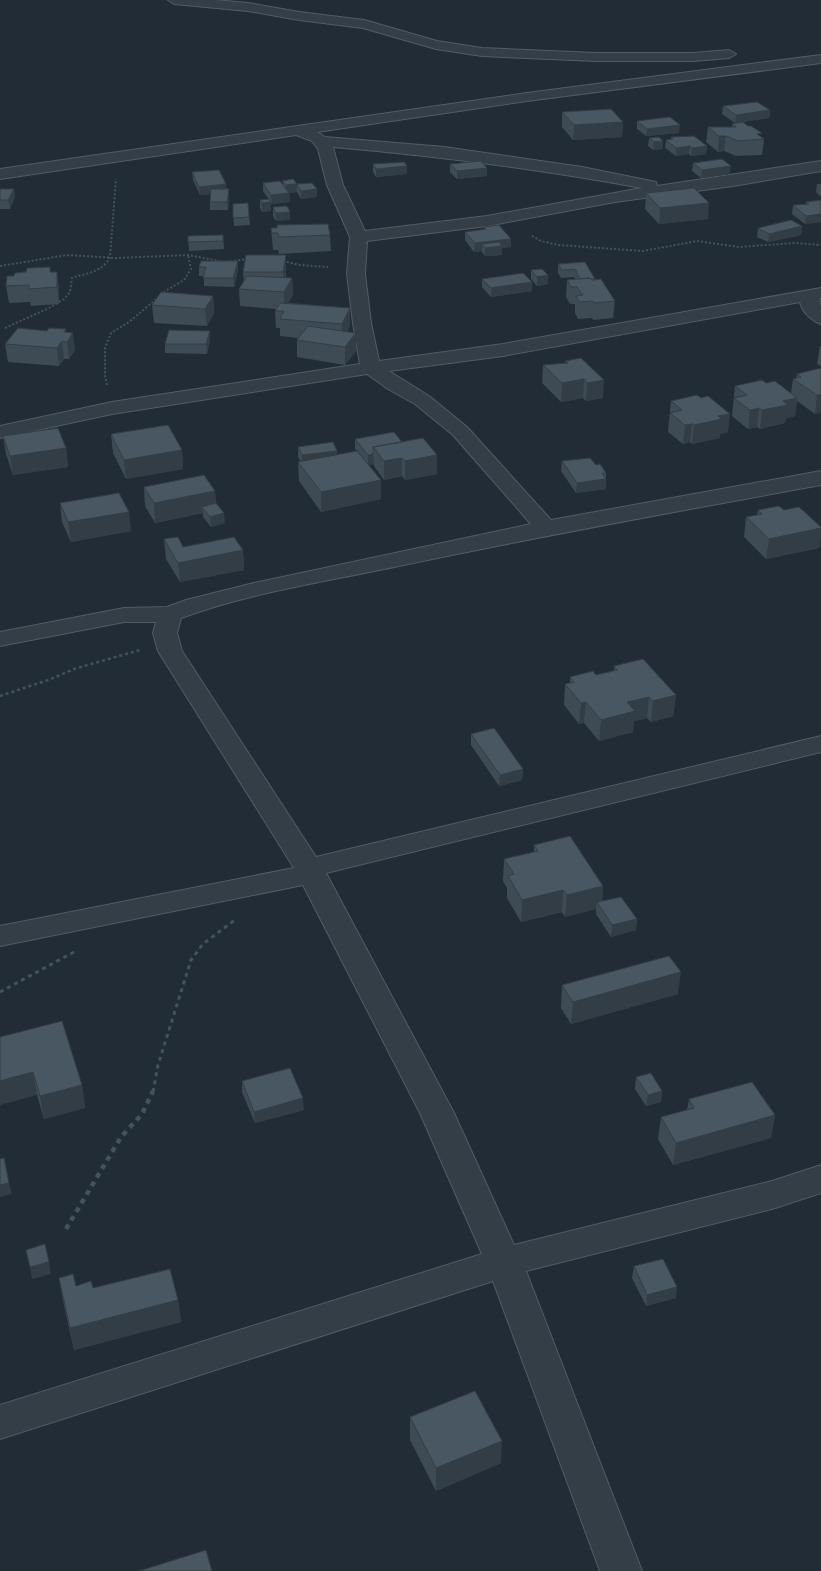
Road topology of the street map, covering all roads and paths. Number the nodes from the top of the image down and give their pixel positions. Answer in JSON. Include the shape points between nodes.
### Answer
{"nodes":[{"id":1,"x":174,"y":0,"type":"edge"},
{"id":2,"x":740,"y":52,"type":"dead end"},
{"id":3,"x":596,"y":57,"type":"junction"},
{"id":4,"x":821,"y":59,"type":"edge"},
{"id":5,"x":724,"y":72,"type":"junction"},
{"id":6,"x":299,"y":130,"type":"junction"},
{"id":7,"x":320,"y":141,"type":"junction"},
{"id":8,"x":113,"y":157,"type":"junction"},
{"id":9,"x":821,"y":166,"type":"edge"},
{"id":10,"x":0,"y":174,"type":"edge"},
{"id":11,"x":671,"y":190,"type":"junction"},
{"id":12,"x":487,"y":221,"type":"junction"},
{"id":13,"x":359,"y":236,"type":"junction"},
{"id":14,"x":821,"y":245,"type":"edge"},
{"id":15,"x":188,"y":255,"type":"junction"},
{"id":16,"x":110,"y":257,"type":"junction"},
{"id":17,"x":256,"y":259,"type":"edge"},
{"id":18,"x":280,"y":260,"type":"edge"},
{"id":19,"x":0,"y":266,"type":"edge"},
{"id":20,"x":356,"y":268,"type":"junction"},
{"id":21,"x":815,"y":294,"type":"edge"},
{"id":22,"x":821,"y":318,"type":"edge"},
{"id":23,"x":5,"y":328,"type":"dead end"},
{"id":24,"x":371,"y":368,"type":"junction"},
{"id":25,"x":112,"y":408,"type":"junction"},
{"id":26,"x":0,"y":432,"type":"edge"},
{"id":27,"x":821,"y":478,"type":"edge"},
{"id":28,"x":546,"y":528,"type":"junction"},
{"id":29,"x":170,"y":614,"type":"junction"},
{"id":30,"x":0,"y":639,"type":"edge"},
{"id":31,"x":167,"y":643,"type":"junction"},
{"id":32,"x":0,"y":696,"type":"edge"},
{"id":33,"x":821,"y":744,"type":"edge"},
{"id":34,"x":310,"y":871,"type":"junction"},
{"id":35,"x":277,"y":880,"type":"junction"},
{"id":36,"x":0,"y":936,"type":"edge"},
{"id":37,"x":821,"y":1179,"type":"edge"},
{"id":38,"x":66,"y":1229,"type":"dead end"},
{"id":39,"x":504,"y":1262,"type":"junction"},
{"id":40,"x":0,"y":1422,"type":"edge"},
{"id":41,"x":621,"y":1571,"type":"edge"}],
"edges":[{"from":1,"to":3,"type":"street","via":[[364,24],[436,45],[482,52]]},
{"from":2,"to":3,"type":"street"},
{"from":3,"to":5,"type":"street","via":[[694,65]]},
{"from":4,"to":5,"type":"street"},
{"from":5,"to":6,"type":"street"},
{"from":6,"to":7,"type":"street"},
{"from":6,"to":8,"type":"street"},
{"from":7,"to":11,"type":"street","via":[[452,153],[582,172]]},
{"from":7,"to":13,"type":"street","via":[[326,148],[335,185]]},
{"from":8,"to":10,"type":"street"},
{"from":8,"to":16,"type":"path","via":[[117,166]]},
{"from":9,"to":11,"type":"street"},
{"from":11,"to":12,"type":"street"},
{"from":12,"to":13,"type":"street"},
{"from":12,"to":14,"type":"path","via":[[558,245],[628,251],[697,241],[739,247],[795,243]]},
{"from":13,"to":20,"type":"street"},
{"from":15,"to":16,"type":"path"},
{"from":15,"to":17,"type":"path","via":[[225,262]]},
{"from":15,"to":25,"type":"path","via":[[191,269],[184,280],[110,333],[105,348],[105,376]]},
{"from":16,"to":19,"type":"path","via":[[67,255]]},
{"from":16,"to":23,"type":"path","via":[[108,265],[101,270],[72,278],[73,287],[69,294],[56,304]]},
{"from":18,"to":20,"type":"path","via":[[300,265]]},
{"from":20,"to":24,"type":"street"},
{"from":21,"to":22,"type":"street","via":[[810,306]]},
{"from":21,"to":24,"type":"street","via":[[503,350]]},
{"from":24,"to":25,"type":"street"},
{"from":24,"to":28,"type":"street","via":[[422,400],[460,431]]},
{"from":25,"to":26,"type":"street"},
{"from":27,"to":28,"type":"street"},
{"from":28,"to":29,"type":"street","via":[[254,590],[195,604]]},
{"from":29,"to":30,"type":"street","via":[[124,615]]},
{"from":29,"to":31,"type":"street","via":[[165,633]]},
{"from":31,"to":32,"type":"path","via":[[74,669]]},
{"from":31,"to":34,"type":"street"},
{"from":33,"to":34,"type":"street"},
{"from":34,"to":35,"type":"street"},
{"from":34,"to":39,"type":"street","via":[[438,1113]]},
{"from":35,"to":36,"type":"street"},
{"from":35,"to":38,"type":"path","via":[[264,902],[218,930],[202,944],[191,960],[158,1065],[152,1096],[142,1114],[122,1137]]},
{"from":37,"to":39,"type":"street","via":[[772,1195]]},
{"from":39,"to":40,"type":"street"},
{"from":39,"to":41,"type":"street"}]}
